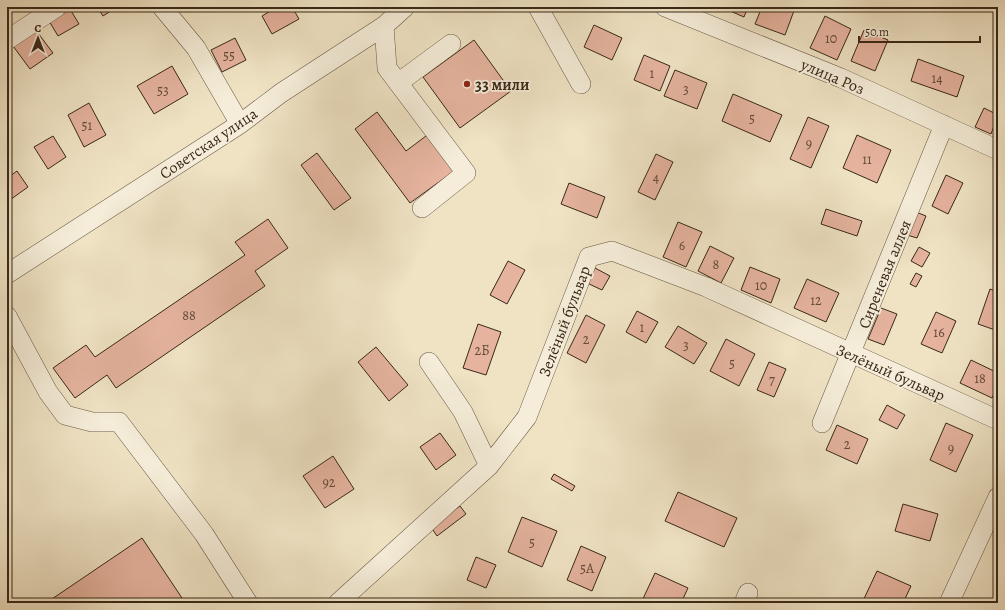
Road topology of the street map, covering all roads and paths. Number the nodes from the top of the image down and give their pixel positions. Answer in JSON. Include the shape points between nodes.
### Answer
{"nodes":[{"id":1,"x":57,"y":7,"type":"edge"},
{"id":2,"x":162,"y":7,"type":"edge"},
{"id":3,"x":405,"y":7,"type":"edge"},
{"id":4,"x":538,"y":7,"type":"edge"},
{"id":5,"x":665,"y":7,"type":"edge"},
{"id":6,"x":384,"y":26,"type":"junction"},
{"id":7,"x":10,"y":31,"type":"edge"},
{"id":8,"x":451,"y":44,"type":"dead end"},
{"id":9,"x":398,"y":83,"type":"junction"},
{"id":10,"x":581,"y":84,"type":"dead end"},
{"id":11,"x":240,"y":124,"type":"junction"},
{"id":12,"x":944,"y":125,"type":"junction"},
{"id":13,"x":998,"y":150,"type":"edge"},
{"id":14,"x":422,"y":208,"type":"dead end"},
{"id":15,"x":7,"y":274,"type":"edge"},
{"id":16,"x":7,"y":316,"type":"edge"},
{"id":17,"x":851,"y":354,"type":"junction"},
{"id":18,"x":429,"y":362,"type":"dead end"},
{"id":19,"x":998,"y":420,"type":"edge"},
{"id":20,"x":822,"y":423,"type":"dead end"},
{"id":21,"x":489,"y":466,"type":"junction"},
{"id":22,"x":998,"y":497,"type":"edge"},
{"id":23,"x":248,"y":603,"type":"edge"},
{"id":24,"x":338,"y":603,"type":"edge"},
{"id":25,"x":949,"y":603,"type":"edge"}],
"edges":[{"from":1,"to":7,"type":"street"},
{"from":2,"to":11,"type":"street","via":[[196,48]]},
{"from":3,"to":6,"type":"street","name":"Советская улица"},
{"from":4,"to":10,"type":"street"},
{"from":5,"to":12,"type":"street","name":"улица Роз","via":[[841,78]]},
{"from":6,"to":9,"type":"street","via":[[387,68]]},
{"from":6,"to":11,"type":"street","name":"Советская улица","via":[[281,93]]},
{"from":8,"to":9,"type":"street"},
{"from":9,"to":14,"type":"street","via":[[466,173]]},
{"from":11,"to":15,"type":"street","name":"Советская улица"},
{"from":12,"to":13,"type":"street","name":"улица Роз"},
{"from":12,"to":17,"type":"street","name":"Сиреневая аллея"},
{"from":16,"to":23,"type":"street","via":[[48,392],[64,415],[92,422],[119,422],[204,534]]},
{"from":17,"to":19,"type":"street","name":"Зелёный бульвар"},
{"from":17,"to":20,"type":"street","name":"Сиреневая аллея"},
{"from":17,"to":21,"type":"street","name":"Зелёный бульвар","via":[[706,287],[612,251],[589,257],[527,418]]},
{"from":18,"to":21,"type":"street","via":[[463,412]]},
{"from":21,"to":24,"type":"street","name":"Зелёный бульвар"},
{"from":22,"to":25,"type":"street"}]}
